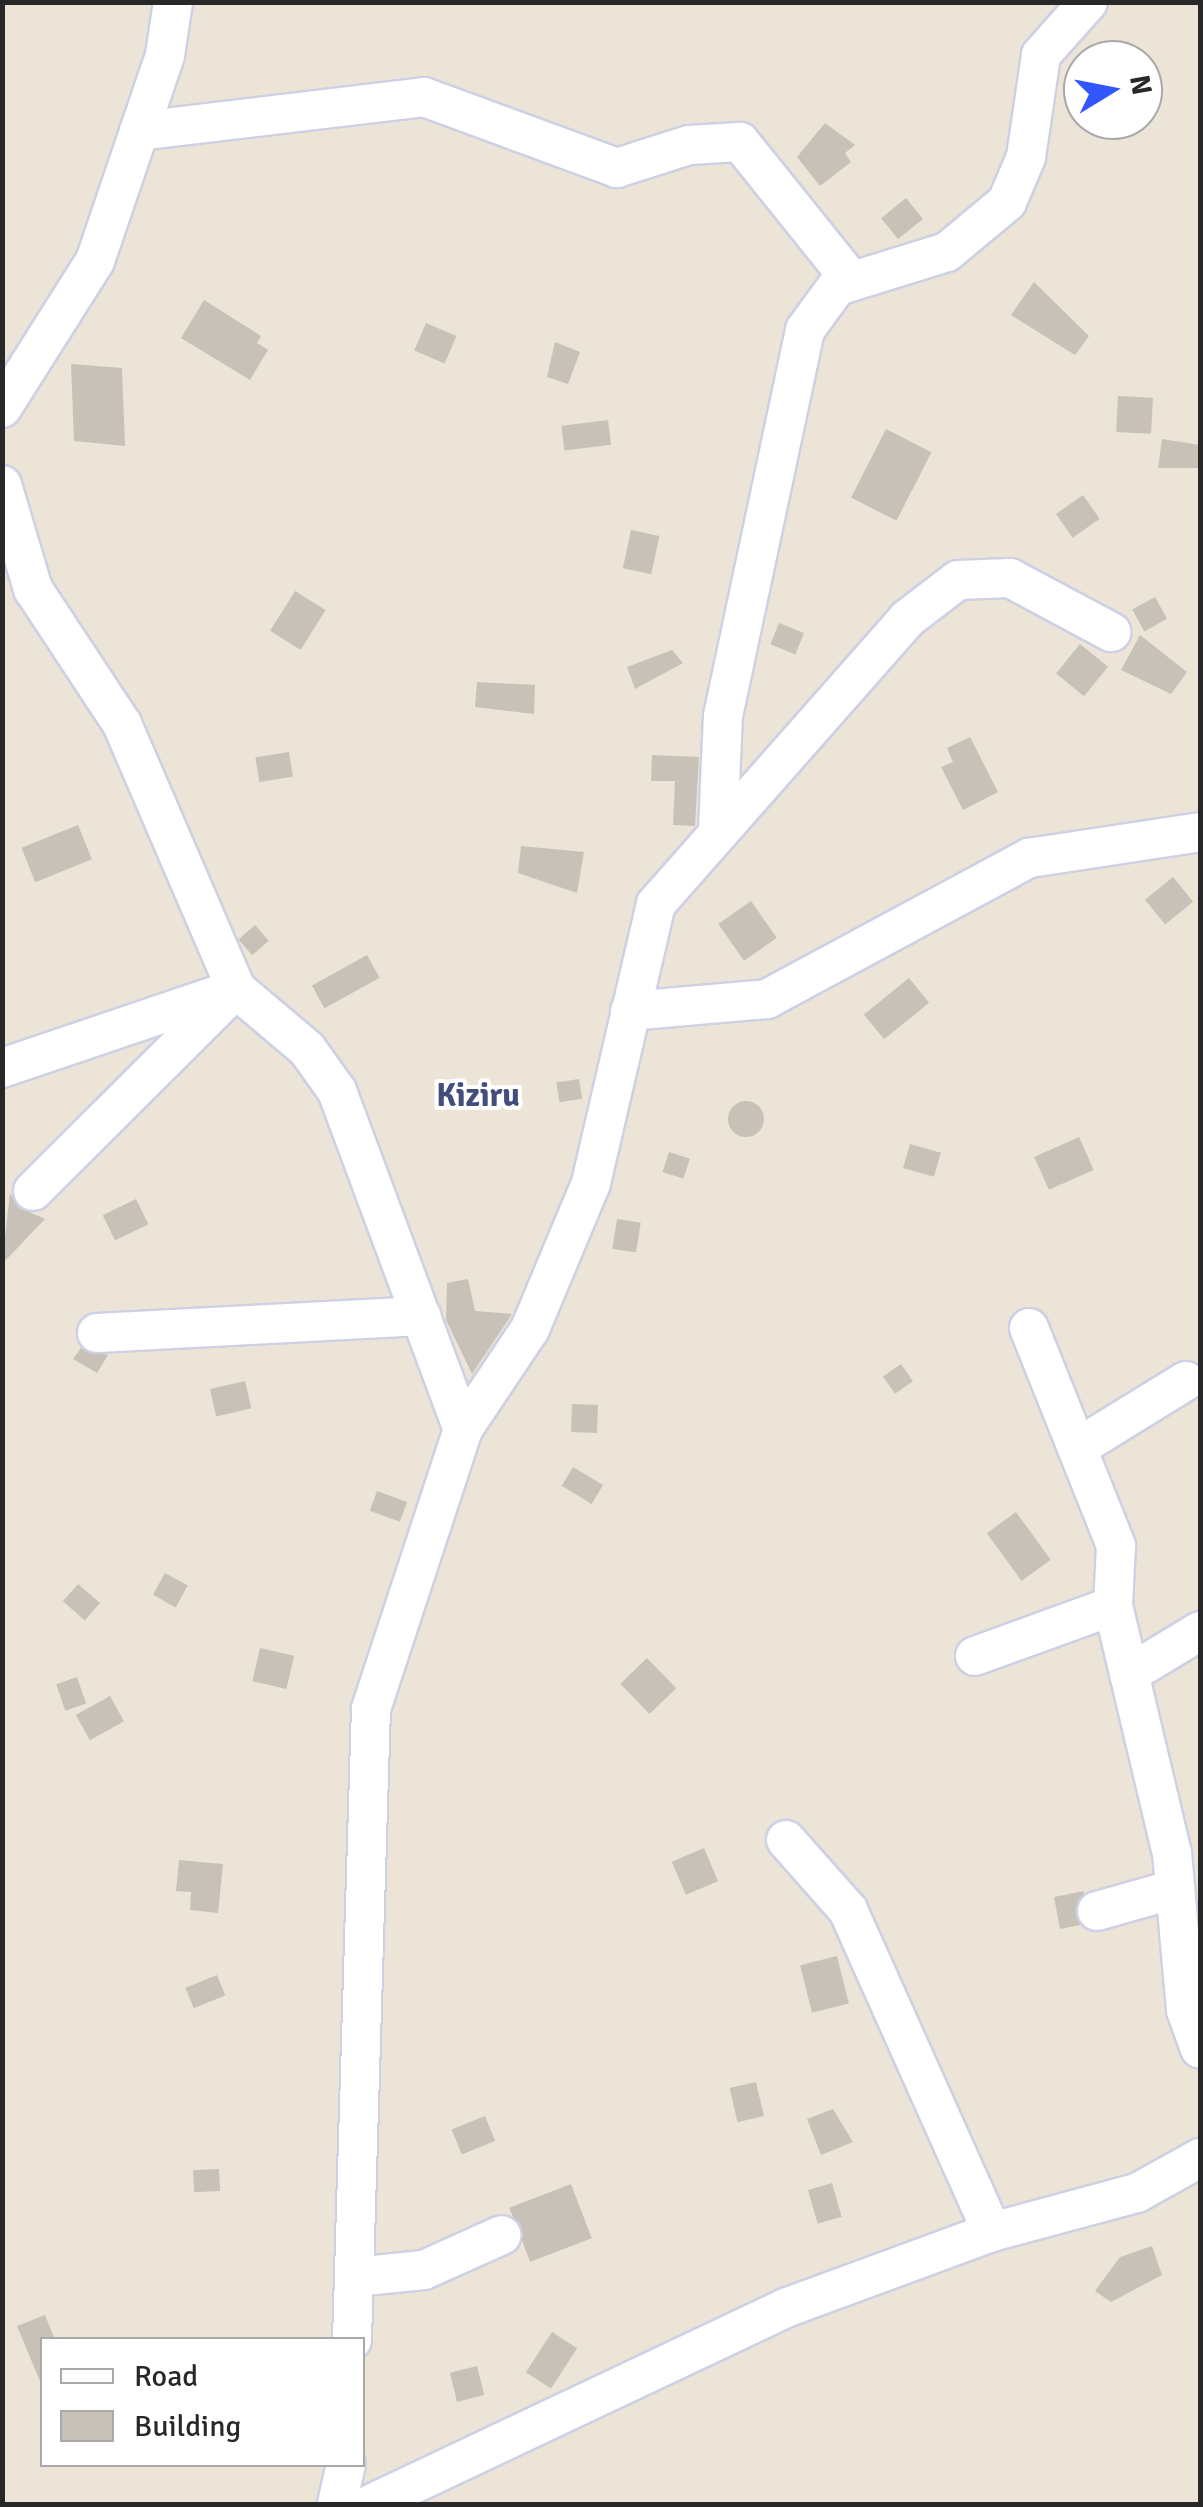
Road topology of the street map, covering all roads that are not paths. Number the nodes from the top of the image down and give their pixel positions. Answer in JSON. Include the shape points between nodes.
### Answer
{"nodes":[{"id":1,"x":174,"y":2,"type":"edge"},
{"id":2,"x":1088,"y":2,"type":"edge"},
{"id":3,"x":139,"y":132,"type":"junction"},
{"id":4,"x":850,"y":279,"type":"junction"},
{"id":5,"x":2,"y":408,"type":"edge"},
{"id":6,"x":2,"y":484,"type":"edge"},
{"id":7,"x":1111,"y":632,"type":"dead end"},
{"id":8,"x":718,"y":830,"type":"junction"},
{"id":9,"x":1200,"y":832,"type":"edge"},
{"id":10,"x":236,"y":989,"type":"junction"},
{"id":11,"x":630,"y":1011,"type":"junction"},
{"id":12,"x":2,"y":1068,"type":"edge"},
{"id":13,"x":34,"y":1192,"type":"dead end"},
{"id":14,"x":422,"y":1316,"type":"junction"},
{"id":15,"x":1029,"y":1328,"type":"dead end"},
{"id":16,"x":98,"y":1333,"type":"dead end"},
{"id":17,"x":1186,"y":1380,"type":"dead end"},
{"id":18,"x":464,"y":1429,"type":"junction"},
{"id":19,"x":1077,"y":1448,"type":"junction"},
{"id":20,"x":1113,"y":1606,"type":"junction"},
{"id":21,"x":1200,"y":1632,"type":"edge"},
{"id":22,"x":975,"y":1656,"type":"dead end"},
{"id":23,"x":1129,"y":1674,"type":"junction"},
{"id":24,"x":786,"y":1840,"type":"dead end"},
{"id":25,"x":1175,"y":1889,"type":"junction"},
{"id":26,"x":1097,"y":1912,"type":"dead end"},
{"id":27,"x":1200,"y":2049,"type":"edge"},
{"id":28,"x":1200,"y":2158,"type":"edge"},
{"id":29,"x":992,"y":2232,"type":"junction"},
{"id":30,"x":502,"y":2235,"type":"dead end"},
{"id":31,"x":355,"y":2277,"type":"junction"},
{"id":32,"x":352,"y":2337,"type":"edge"},
{"id":33,"x":345,"y":2467,"type":"edge"},
{"id":34,"x":337,"y":2504,"type":"edge"},
{"id":35,"x":372,"y":2504,"type":"edge"}],
"edges":[{"from":1,"to":3,"type":"street"},
{"from":2,"to":4,"type":"street","via":[[1042,55],[1026,156],[1006,202],[948,252]]},
{"from":3,"to":4,"type":"street","via":[[424,97],[617,168],[689,144],[740,142]]},
{"from":3,"to":5,"type":"street","via":[[95,261]]},
{"from":4,"to":8,"type":"street","via":[[805,330],[722,716]]},
{"from":6,"to":10,"type":"street","via":[[33,588],[122,724]]},
{"from":7,"to":8,"type":"street","via":[[1010,578],[958,580],[907,619]]},
{"from":8,"to":11,"type":"street","via":[[656,904]]},
{"from":9,"to":11,"type":"street","via":[[1029,858],[767,999]]},
{"from":10,"to":12,"type":"street"},
{"from":10,"to":13,"type":"street"},
{"from":10,"to":14,"type":"street","via":[[308,1048],[337,1091]]},
{"from":11,"to":18,"type":"street","via":[[591,1183],[530,1329]]},
{"from":14,"to":16,"type":"street"},
{"from":14,"to":18,"type":"street"},
{"from":15,"to":19,"type":"street"},
{"from":17,"to":19,"type":"street"},
{"from":18,"to":31,"type":"street","via":[[371,1709]]},
{"from":19,"to":20,"type":"street","via":[[1116,1546]]},
{"from":20,"to":22,"type":"street"},
{"from":20,"to":23,"type":"street"},
{"from":21,"to":23,"type":"street"},
{"from":23,"to":25,"type":"street"},
{"from":24,"to":29,"type":"street","via":[[848,1910]]},
{"from":25,"to":26,"type":"street"},
{"from":25,"to":27,"type":"street","via":[[1186,2010]]},
{"from":28,"to":29,"type":"street","via":[[1138,2193]]},
{"from":29,"to":35,"type":"street","via":[[788,2307]]},
{"from":30,"to":31,"type":"street","via":[[424,2270]]},
{"from":31,"to":32,"type":"street"},
{"from":33,"to":34,"type":"street"}]}
